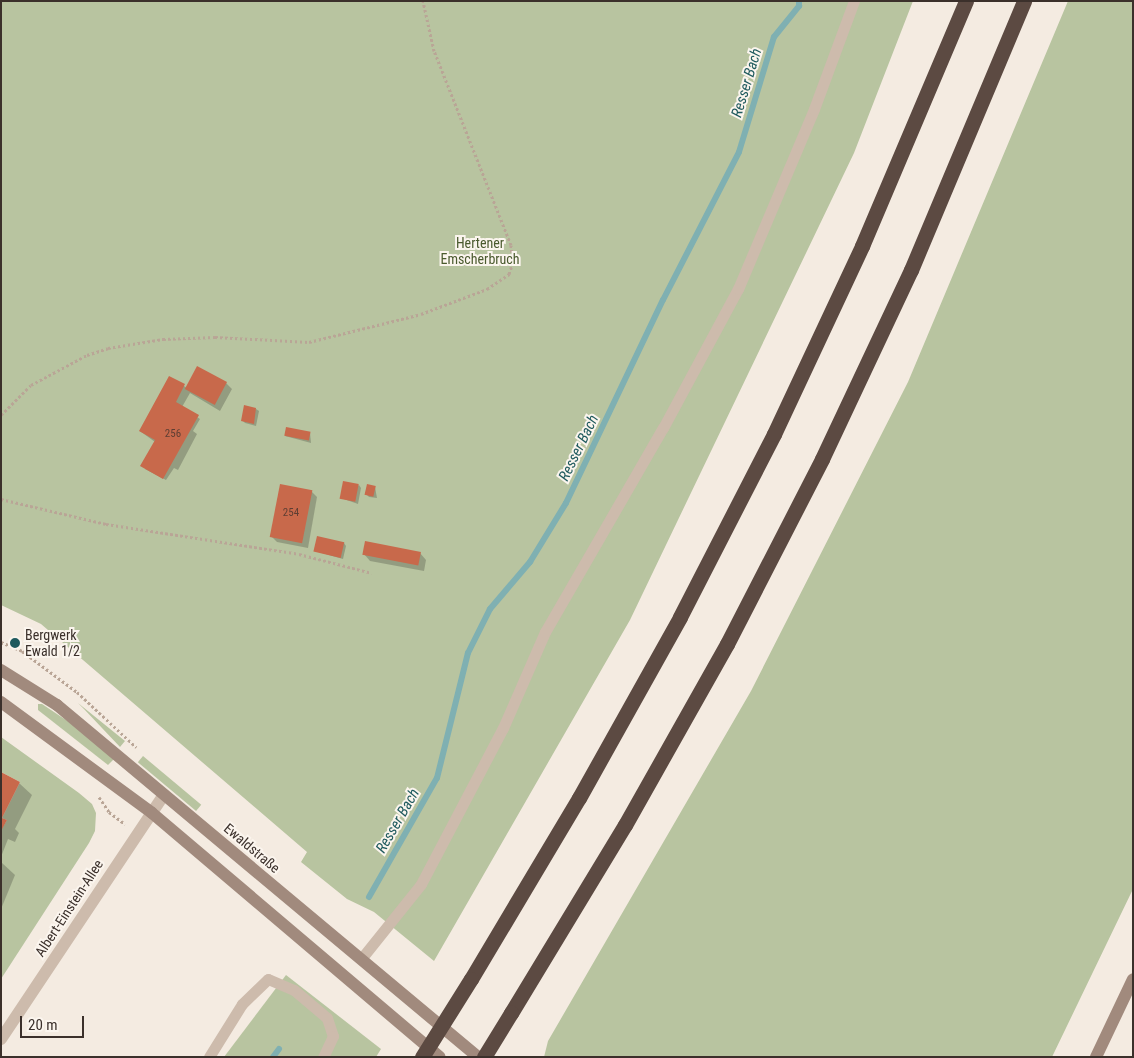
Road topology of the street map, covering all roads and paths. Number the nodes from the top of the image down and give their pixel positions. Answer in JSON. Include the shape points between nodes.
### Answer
{"nodes":[{"id":1,"x":423,"y":1,"type":"edge"},
{"id":2,"x":854,"y":1,"type":"edge"},
{"id":3,"x":966,"y":1,"type":"edge"},
{"id":4,"x":1024,"y":1,"type":"edge"},
{"id":5,"x":1,"y":416,"type":"edge"},
{"id":6,"x":1,"y":499,"type":"edge"},
{"id":7,"x":372,"y":573,"type":"dead end"},
{"id":8,"x":1,"y":642,"type":"edge"},
{"id":9,"x":1,"y":670,"type":"edge"},
{"id":10,"x":1,"y":702,"type":"edge"},
{"id":11,"x":143,"y":752,"type":"dead end"},
{"id":12,"x":164,"y":795,"type":"junction"},
{"id":13,"x":152,"y":813,"type":"junction"},
{"id":14,"x":361,"y":959,"type":"junction"},
{"id":15,"x":1133,"y":980,"type":"edge"},
{"id":16,"x":1,"y":1039,"type":"edge"},
{"id":17,"x":209,"y":1057,"type":"edge"},
{"id":18,"x":323,"y":1057,"type":"edge"},
{"id":19,"x":422,"y":1057,"type":"edge"},
{"id":20,"x":440,"y":1057,"type":"edge"},
{"id":21,"x":478,"y":1057,"type":"edge"},
{"id":22,"x":484,"y":1057,"type":"edge"},
{"id":23,"x":1096,"y":1057,"type":"edge"}],
"edges":[{"from":1,"to":5,"type":"path","via":[[434,51],[511,244],[513,262],[508,274],[486,289],[421,314],[309,342],[163,338],[108,348],[87,355],[31,385]]},
{"from":2,"to":14,"type":"lane","via":[[814,109],[738,289],[663,428],[545,632],[503,728],[421,884]]},
{"from":3,"to":19,"type":"highway","bridge":true,"via":[[862,246],[774,434],[680,618],[579,798]]},
{"from":4,"to":22,"type":"highway","bridge":true,"via":[[911,270],[822,458],[727,644],[630,817]]},
{"from":6,"to":7,"type":"path","via":[[106,524],[299,554]]},
{"from":8,"to":11,"type":"path","via":[[22,651],[78,692]]},
{"from":9,"to":12,"type":"main road","name":"Ewaldstraße","via":[[57,705]]},
{"from":10,"to":13,"type":"main road"},
{"from":12,"to":13,"type":"street","name":"Albert-Einstein-Allee"},
{"from":12,"to":14,"type":"main road","name":"Ewaldstraße"},
{"from":13,"to":16,"type":"street","name":"Albert-Einstein-Allee"},
{"from":13,"to":20,"type":"main road"},
{"from":14,"to":21,"type":"main road","name":"Ewaldstraße"},
{"from":15,"to":23,"type":"main road"},
{"from":17,"to":18,"type":"lane","via":[[242,1004],[268,979],[294,990],[327,1018],[333,1036]]}]}
